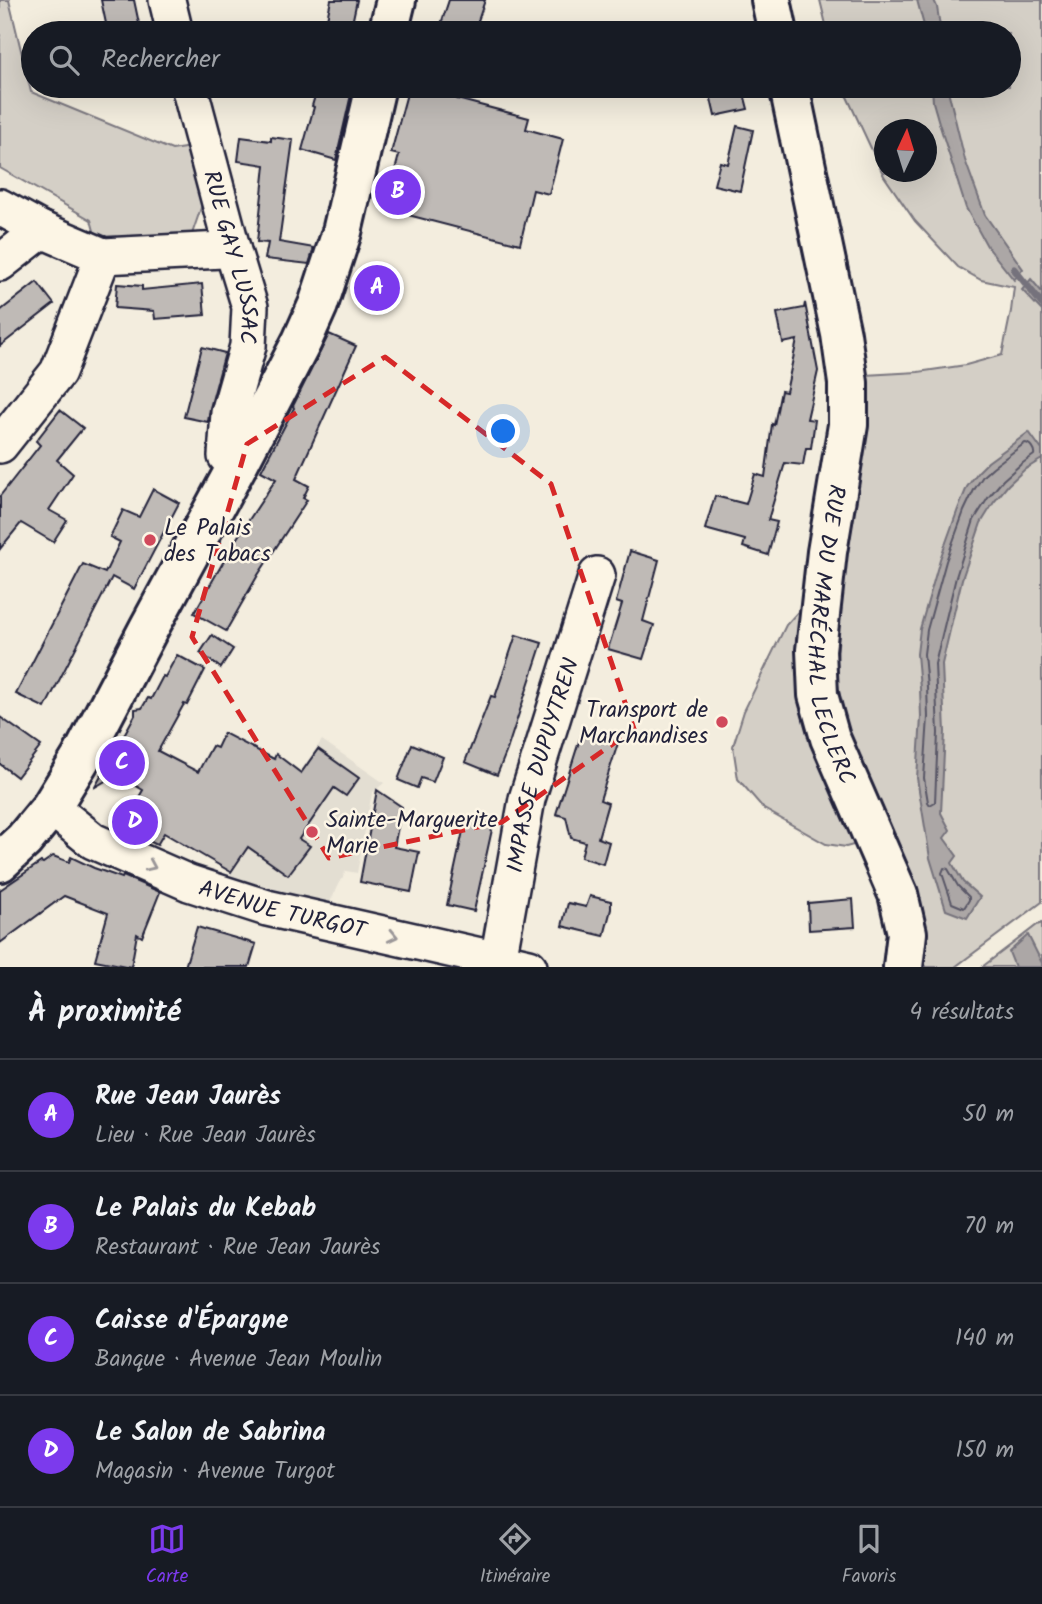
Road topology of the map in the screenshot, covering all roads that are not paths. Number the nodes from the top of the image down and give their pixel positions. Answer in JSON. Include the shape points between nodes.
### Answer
{"nodes":[{"id":1,"x":167,"y":0,"type":"edge"},
{"id":2,"x":396,"y":0,"type":"edge"},
{"id":3,"x":771,"y":0,"type":"edge"},
{"id":4,"x":172,"y":21,"type":"edge"},
{"id":5,"x":391,"y":21,"type":"edge"},
{"id":6,"x":775,"y":21,"type":"edge"},
{"id":7,"x":192,"y":98,"type":"edge"},
{"id":8,"x":373,"y":98,"type":"edge"},
{"id":9,"x":792,"y":98,"type":"edge"},
{"id":10,"x":0,"y":207,"type":"edge"},
{"id":11,"x":42,"y":230,"type":"junction"},
{"id":12,"x":232,"y":248,"type":"junction"},
{"id":13,"x":103,"y":256,"type":"junction"},
{"id":14,"x":0,"y":263,"type":"edge"},
{"id":15,"x":0,"y":445,"type":"edge"},
{"id":16,"x":237,"y":466,"type":"junction"},
{"id":17,"x":597,"y":575,"type":"dead end"},
{"id":18,"x":51,"y":807,"type":"junction"},
{"id":19,"x":0,"y":862,"type":"edge"},
{"id":20,"x":514,"y":963,"type":"edge"},
{"id":21,"x":904,"y":967,"type":"edge"}],
"edges":[{"from":1,"to":4,"type":"street"},
{"from":2,"to":5,"type":"main road"},
{"from":3,"to":6,"type":"main road"},
{"from":7,"to":12,"type":"street","name":"RUE GAY LUSSAC"},
{"from":8,"to":16,"type":"main road","via":[[342,232],[318,305]]},
{"from":9,"to":21,"type":"main road","name":"RUE DU MARÉCHAL LECLERC","via":[[848,383],[848,425],[816,650],[818,695],[830,738],[898,894],[907,933]]},
{"from":10,"to":11,"type":"street"},
{"from":11,"to":13,"type":"street"},
{"from":11,"to":14,"type":"street"},
{"from":12,"to":13,"type":"street"},
{"from":12,"to":16,"type":"street","name":"RUE GAY LUSSAC","via":[[250,307],[248,346],[229,413],[226,456]]},
{"from":13,"to":15,"type":"street","via":[[58,372]]},
{"from":16,"to":18,"type":"main road"},
{"from":17,"to":20,"type":"street","name":"IMPASSE DUPUYTREN","via":[[527,799]]},
{"from":18,"to":19,"type":"main road"},
{"from":18,"to":20,"type":"street","name":"AVENUE TURGOT","one_way":true,"via":[[93,841],[189,883],[267,908]]}]}
